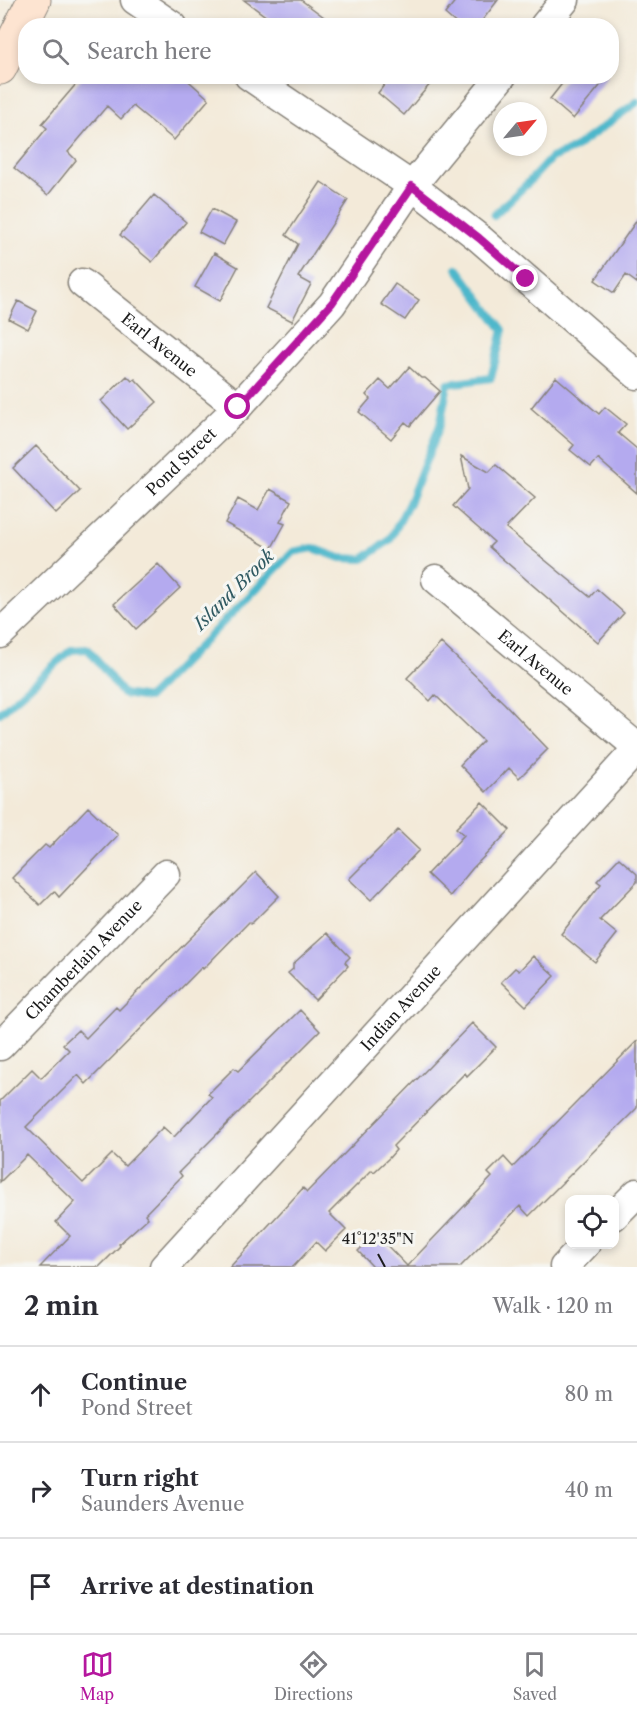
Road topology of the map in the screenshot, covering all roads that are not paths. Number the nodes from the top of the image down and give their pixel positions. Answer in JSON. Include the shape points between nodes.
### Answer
{"nodes":[{"id":1,"x":34,"y":0,"type":"edge"},
{"id":2,"x":135,"y":0,"type":"edge"},
{"id":3,"x":565,"y":0,"type":"edge"},
{"id":4,"x":25,"y":18,"type":"edge"},
{"id":5,"x":161,"y":18,"type":"edge"},
{"id":6,"x":550,"y":18,"type":"edge"},
{"id":7,"x":18,"y":32,"type":"edge"},
{"id":8,"x":0,"y":68,"type":"edge"},
{"id":9,"x":261,"y":84,"type":"edge"},
{"id":10,"x":495,"y":84,"type":"edge"},
{"id":11,"x":412,"y":186,"type":"junction"},
{"id":12,"x":82,"y":283,"type":"dead end"},
{"id":13,"x":637,"y":375,"type":"edge"},
{"id":14,"x":238,"y":407,"type":"junction"},
{"id":15,"x":436,"y":579,"type":"dead end"},
{"id":16,"x":0,"y":634,"type":"edge"},
{"id":17,"x":637,"y":748,"type":"edge"},
{"id":18,"x":166,"y":874,"type":"dead end"},
{"id":19,"x":0,"y":1046,"type":"edge"},
{"id":20,"x":637,"y":1193,"type":"edge"},
{"id":21,"x":619,"y":1212,"type":"edge"},
{"id":22,"x":582,"y":1249,"type":"edge"},
{"id":23,"x":164,"y":1267,"type":"edge"},
{"id":24,"x":564,"y":1267,"type":"edge"}],
"edges":[{"from":1,"to":4,"type":"street"},
{"from":2,"to":5,"type":"street"},
{"from":3,"to":6,"type":"street"},
{"from":7,"to":8,"type":"street"},
{"from":9,"to":11,"type":"street"},
{"from":10,"to":11,"type":"street","name":"Pond Street"},
{"from":11,"to":13,"type":"street","via":[[479,238]]},
{"from":11,"to":14,"type":"street","name":"Pond Street","via":[[332,303]]},
{"from":12,"to":14,"type":"street","name":"Earl Avenue"},
{"from":14,"to":16,"type":"street","name":"Pond Street"},
{"from":15,"to":17,"type":"street","name":"Earl Avenue"},
{"from":17,"to":23,"type":"street","name":"Indian Avenue"},
{"from":18,"to":19,"type":"street","name":"Chamberlain Avenue"},
{"from":20,"to":21,"type":"street"},
{"from":22,"to":24,"type":"street"}]}
